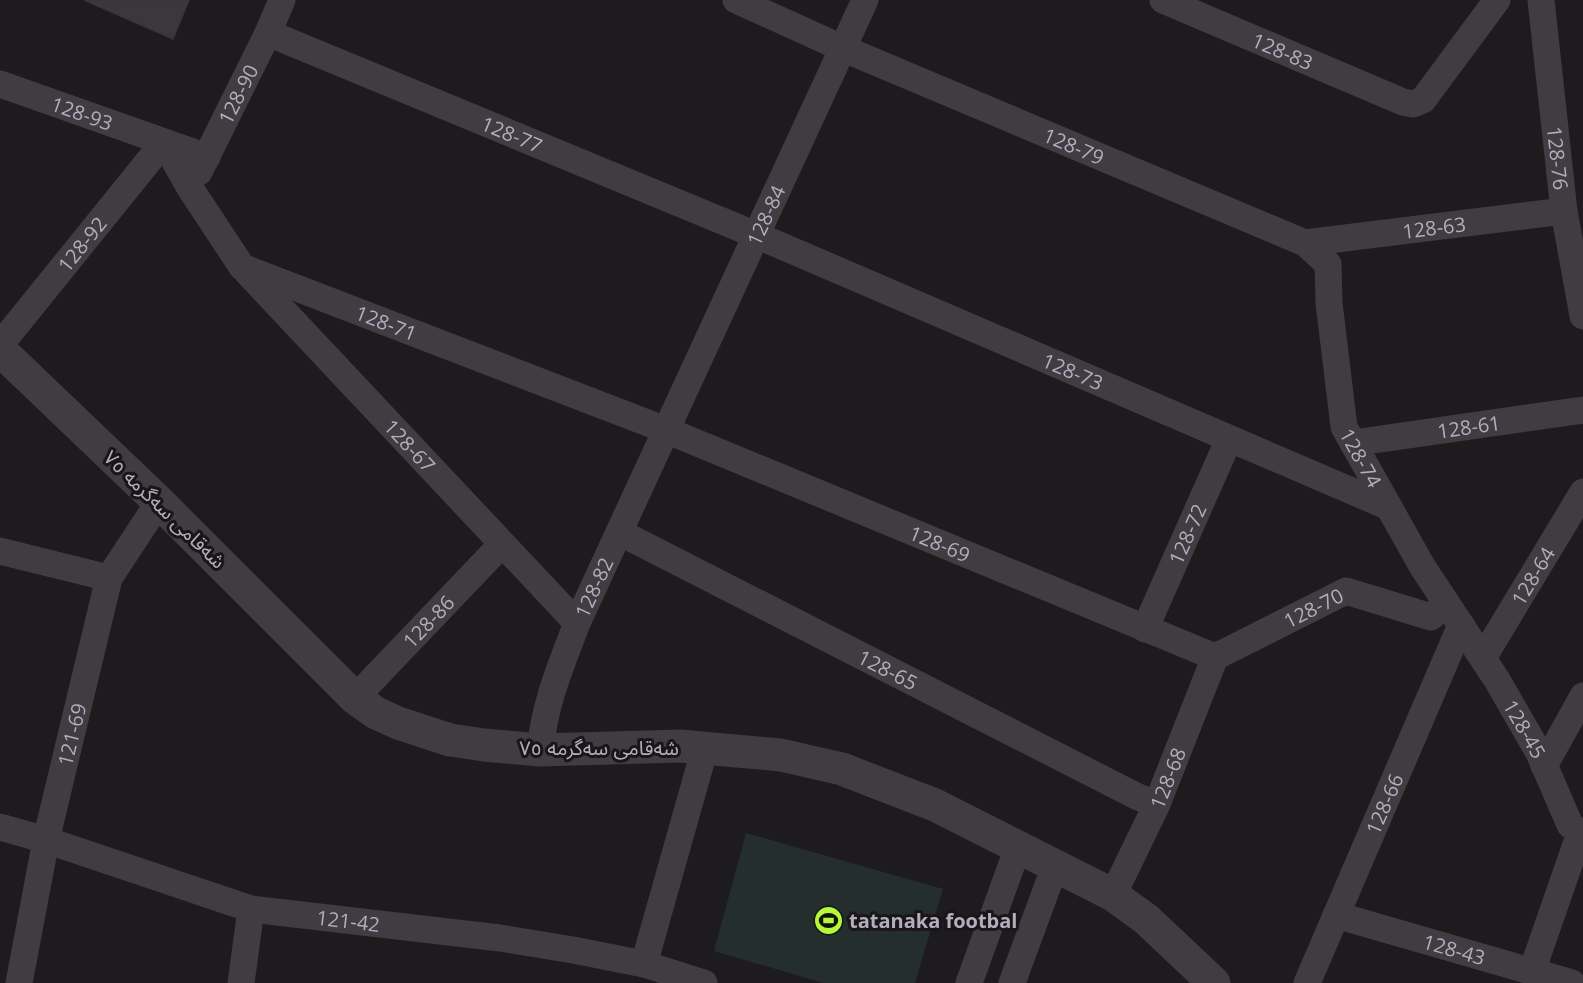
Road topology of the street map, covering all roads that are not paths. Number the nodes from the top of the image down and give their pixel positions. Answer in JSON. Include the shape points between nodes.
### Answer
{"nodes":[{"id":1,"x":282,"y":0,"type":"edge"},
{"id":2,"x":736,"y":0,"type":"edge"},
{"id":3,"x":865,"y":0,"type":"edge"},
{"id":4,"x":1164,"y":0,"type":"edge"},
{"id":5,"x":1497,"y":0,"type":"edge"},
{"id":6,"x":1541,"y":0,"type":"edge"},
{"id":7,"x":268,"y":33,"type":"junction"},
{"id":8,"x":842,"y":48,"type":"junction"},
{"id":9,"x":0,"y":84,"type":"edge"},
{"id":10,"x":164,"y":142,"type":"junction"},
{"id":11,"x":207,"y":158,"type":"junction"},
{"id":12,"x":190,"y":188,"type":"junction"},
{"id":13,"x":1564,"y":211,"type":"junction"},
{"id":14,"x":756,"y":235,"type":"junction"},
{"id":15,"x":1305,"y":243,"type":"junction"},
{"id":16,"x":243,"y":267,"type":"junction"},
{"id":17,"x":1583,"y":316,"type":"edge"},
{"id":18,"x":0,"y":345,"type":"edge"},
{"id":19,"x":0,"y":350,"type":"edge"},
{"id":20,"x":1583,"y":410,"type":"edge"},
{"id":21,"x":666,"y":430,"type":"junction"},
{"id":22,"x":1229,"y":439,"type":"junction"},
{"id":23,"x":1353,"y":443,"type":"junction"},
{"id":24,"x":1583,"y":492,"type":"edge"},
{"id":25,"x":159,"y":502,"type":"junction"},
{"id":26,"x":1389,"y":507,"type":"junction"},
{"id":27,"x":619,"y":532,"type":"junction"},
{"id":28,"x":502,"y":544,"type":"junction"},
{"id":29,"x":0,"y":552,"type":"edge"},
{"id":30,"x":109,"y":578,"type":"junction"},
{"id":31,"x":1446,"y":603,"type":"junction"},
{"id":32,"x":577,"y":623,"type":"junction"},
{"id":33,"x":1461,"y":625,"type":"junction"},
{"id":34,"x":1145,"y":629,"type":"junction"},
{"id":35,"x":1215,"y":657,"type":"junction"},
{"id":36,"x":1483,"y":658,"type":"junction"},
{"id":37,"x":1583,"y":696,"type":"edge"},
{"id":38,"x":356,"y":698,"type":"junction"},
{"id":39,"x":705,"y":748,"type":"junction"},
{"id":40,"x":540,"y":750,"type":"junction"},
{"id":41,"x":1544,"y":766,"type":"junction"},
{"id":42,"x":1157,"y":804,"type":"junction"},
{"id":43,"x":0,"y":827,"type":"edge"},
{"id":44,"x":1582,"y":834,"type":"edge"},
{"id":45,"x":46,"y":840,"type":"junction"},
{"id":46,"x":1018,"y":847,"type":"junction"},
{"id":47,"x":1055,"y":866,"type":"junction"},
{"id":48,"x":1113,"y":895,"type":"junction"},
{"id":49,"x":251,"y":909,"type":"junction"},
{"id":50,"x":1336,"y":915,"type":"junction"},
{"id":51,"x":644,"y":964,"type":"junction"},
{"id":52,"x":1532,"y":971,"type":"junction"},
{"id":53,"x":19,"y":983,"type":"edge"},
{"id":54,"x":241,"y":983,"type":"edge"},
{"id":55,"x":704,"y":983,"type":"edge"},
{"id":56,"x":969,"y":983,"type":"edge"},
{"id":57,"x":1012,"y":983,"type":"edge"},
{"id":58,"x":1214,"y":983,"type":"edge"},
{"id":59,"x":1307,"y":983,"type":"edge"},
{"id":60,"x":1572,"y":983,"type":"edge"}],
"edges":[{"from":1,"to":7,"type":"street","name":"128-90"},
{"from":2,"to":8,"type":"street","name":"128-79"},
{"from":3,"to":8,"type":"street","name":"128-84"},
{"from":4,"to":5,"type":"street","name":"128-83","via":[[1413,104],[1423,100]]},
{"from":6,"to":13,"type":"street","name":"128-76"},
{"from":7,"to":11,"type":"street","name":"128-90"},
{"from":7,"to":14,"type":"street","name":"128-77"},
{"from":8,"to":14,"type":"street","name":"128-84"},
{"from":8,"to":15,"type":"street","name":"128-79"},
{"from":9,"to":10,"type":"street","name":"128-93"},
{"from":10,"to":11,"type":"street","name":"128-93"},
{"from":10,"to":12,"type":"street"},
{"from":10,"to":18,"type":"street","name":"128-92"},
{"from":11,"to":12,"type":"street","name":"128-90"},
{"from":12,"to":16,"type":"street"},
{"from":13,"to":15,"type":"street","name":"128-63"},
{"from":13,"to":17,"type":"street","name":"128-76"},
{"from":14,"to":21,"type":"street","name":"128-84"},
{"from":14,"to":22,"type":"street","name":"128-73"},
{"from":15,"to":23,"type":"street","name":"128-74","via":[[1328,264],[1344,428]]},
{"from":16,"to":21,"type":"street","name":"128-71"},
{"from":16,"to":28,"type":"street","name":"128-67"},
{"from":19,"to":25,"type":"street","name":"شەقامی سەگرمە ٧٥"},
{"from":20,"to":23,"type":"street","name":"128-61"},
{"from":21,"to":27,"type":"street","name":"128-82"},
{"from":21,"to":34,"type":"street","name":"128-69"},
{"from":22,"to":26,"type":"street","name":"128-73"},
{"from":22,"to":34,"type":"street","name":"128-72"},
{"from":23,"to":26,"type":"street","name":"128-74"},
{"from":24,"to":36,"type":"street","name":"128-64"},
{"from":25,"to":30,"type":"street","name":"121-69"},
{"from":25,"to":38,"type":"street","name":"شەقامی سەگرمە ٧٥"},
{"from":26,"to":31,"type":"street","name":"128-74"},
{"from":27,"to":32,"type":"street","name":"128-82"},
{"from":27,"to":42,"type":"street","name":"128-65"},
{"from":28,"to":32,"type":"street","name":"128-67"},
{"from":28,"to":38,"type":"street","name":"128-86"},
{"from":29,"to":30,"type":"street"},
{"from":30,"to":45,"type":"street","name":"121-69"},
{"from":31,"to":33,"type":"street","name":"128-74"},
{"from":31,"to":35,"type":"street","name":"128-70","via":[[1431,617],[1346,591]]},
{"from":32,"to":40,"type":"street","name":"128-82","via":[[549,695]]},
{"from":33,"to":36,"type":"street","name":"128-45"},
{"from":33,"to":50,"type":"street","name":"128-66"},
{"from":34,"to":35,"type":"street","name":"128-69"},
{"from":35,"to":42,"type":"street","name":"128-68"},
{"from":36,"to":41,"type":"street","name":"128-45"},
{"from":37,"to":41,"type":"street"},
{"from":38,"to":40,"type":"street","name":"شەقامی سەگرمە ٧٥","via":[[376,713],[450,740]]},
{"from":39,"to":40,"type":"street","name":"شەقامی سەگرمە ٧٥"},
{"from":39,"to":46,"type":"street","name":"شەقامی سەگرمە ٧٥","via":[[781,755],[842,769],[935,805]]},
{"from":39,"to":51,"type":"street"},
{"from":41,"to":44,"type":"street","name":"128-45","via":[[1570,825]]},
{"from":42,"to":48,"type":"street","name":"128-68"},
{"from":43,"to":45,"type":"street","name":"121-42"},
{"from":44,"to":52,"type":"street"},
{"from":45,"to":49,"type":"street","name":"121-42"},
{"from":45,"to":53,"type":"street","name":"121-69"},
{"from":46,"to":47,"type":"street","name":"شەقامی سەگرمە ٧٥"},
{"from":46,"to":56,"type":"street"},
{"from":47,"to":48,"type":"street","name":"شەقامی سەگرمە ٧٥"},
{"from":47,"to":57,"type":"street"},
{"from":48,"to":58,"type":"street","name":"شەقامی سەگرمە ٧٥","via":[[1146,919]]},
{"from":49,"to":51,"type":"street","name":"121-42","via":[[500,938]]},
{"from":49,"to":54,"type":"street"},
{"from":50,"to":52,"type":"street","name":"128-43"},
{"from":50,"to":59,"type":"street","name":"128-66"},
{"from":51,"to":55,"type":"street","name":"121-42"},
{"from":52,"to":60,"type":"street","name":"128-43"}]}
